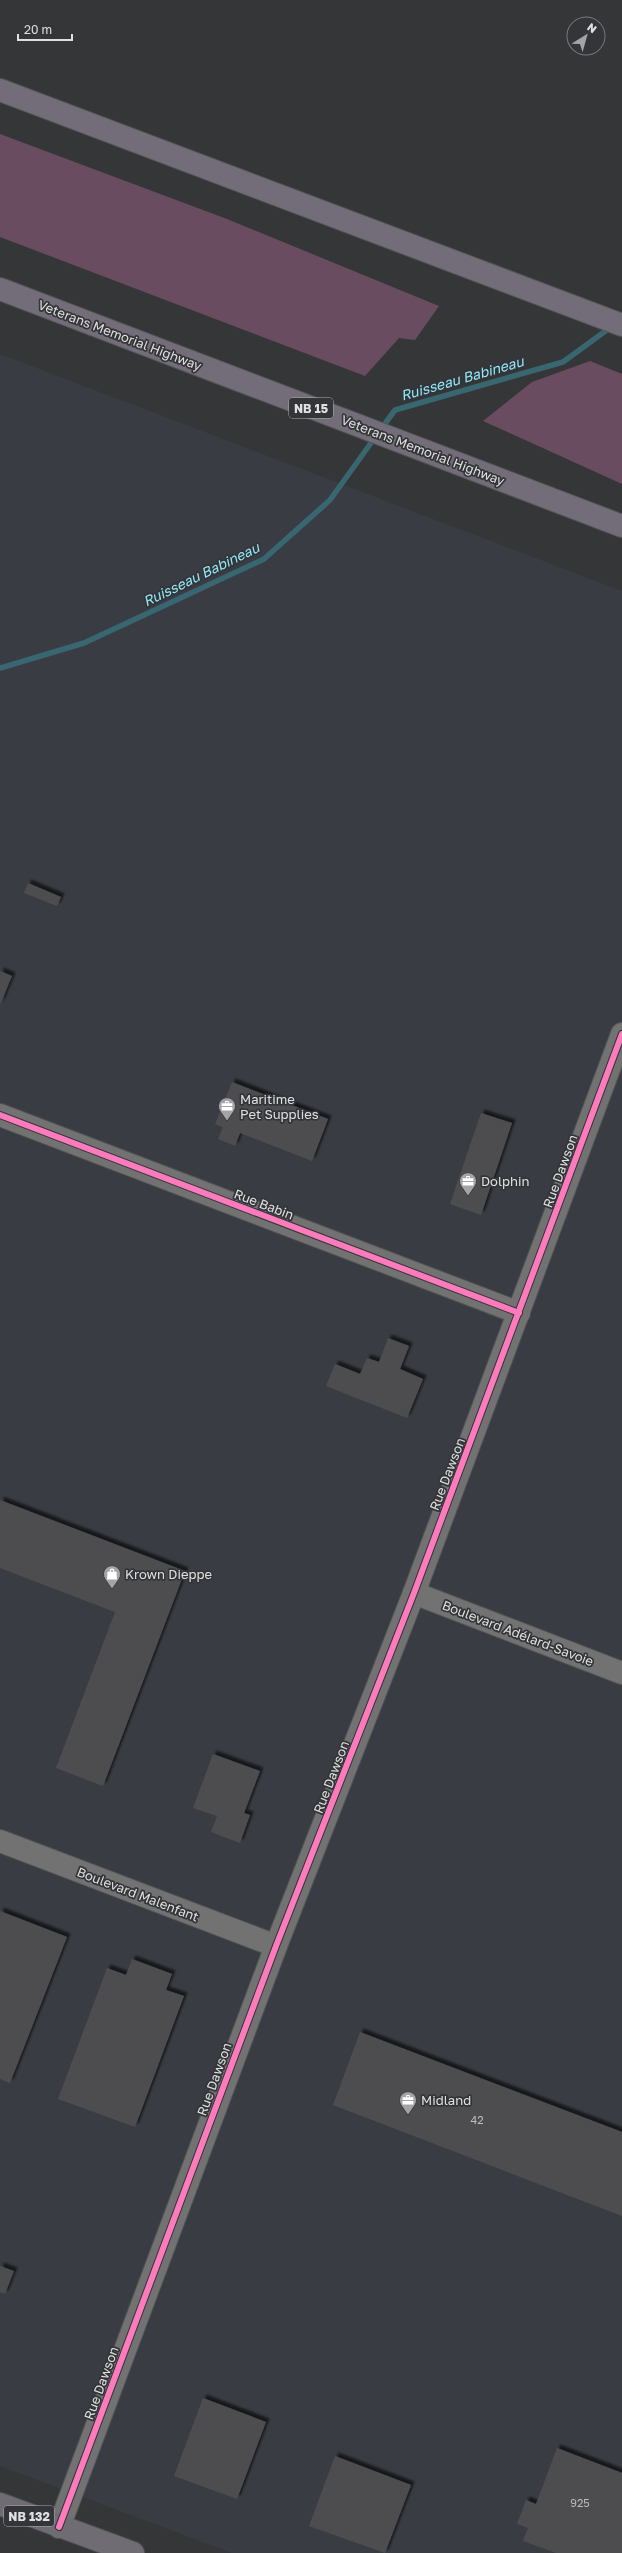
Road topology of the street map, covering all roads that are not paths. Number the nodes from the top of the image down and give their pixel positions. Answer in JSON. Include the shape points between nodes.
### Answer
{"nodes":[{"id":1,"x":0,"y":90,"type":"edge"},
{"id":2,"x":0,"y":289,"type":"edge"},
{"id":3,"x":622,"y":325,"type":"edge"},
{"id":4,"x":622,"y":526,"type":"edge"},
{"id":5,"x":622,"y":1034,"type":"edge"},
{"id":6,"x":0,"y":1115,"type":"edge"},
{"id":7,"x":519,"y":1313,"type":"junction"},
{"id":8,"x":414,"y":1593,"type":"junction"},
{"id":9,"x":622,"y":1673,"type":"edge"},
{"id":10,"x":0,"y":1841,"type":"edge"},
{"id":11,"x":276,"y":1946,"type":"junction"},
{"id":12,"x":0,"y":2504,"type":"edge"},
{"id":13,"x":59,"y":2527,"type":"junction"},
{"id":14,"x":133,"y":2553,"type":"edge"}],
"edges":[{"from":1,"to":3,"type":"highway"},
{"from":2,"to":4,"type":"highway","name":"Veterans Memorial Highway","number":"NB 15"},
{"from":5,"to":7,"type":"street","name":"Rue Dawson"},
{"from":6,"to":7,"type":"street","name":"Rue Babin"},
{"from":7,"to":8,"type":"street","name":"Rue Dawson"},
{"from":8,"to":9,"type":"street","name":"Boulevard Adélard-Savoie"},
{"from":8,"to":11,"type":"street","name":"Rue Dawson"},
{"from":10,"to":11,"type":"street","name":"Boulevard Malenfant"},
{"from":11,"to":13,"type":"street","name":"Rue Dawson"},
{"from":12,"to":13,"type":"main road","number":"NB 132"},
{"from":13,"to":14,"type":"main road","number":"NB 132"}]}
